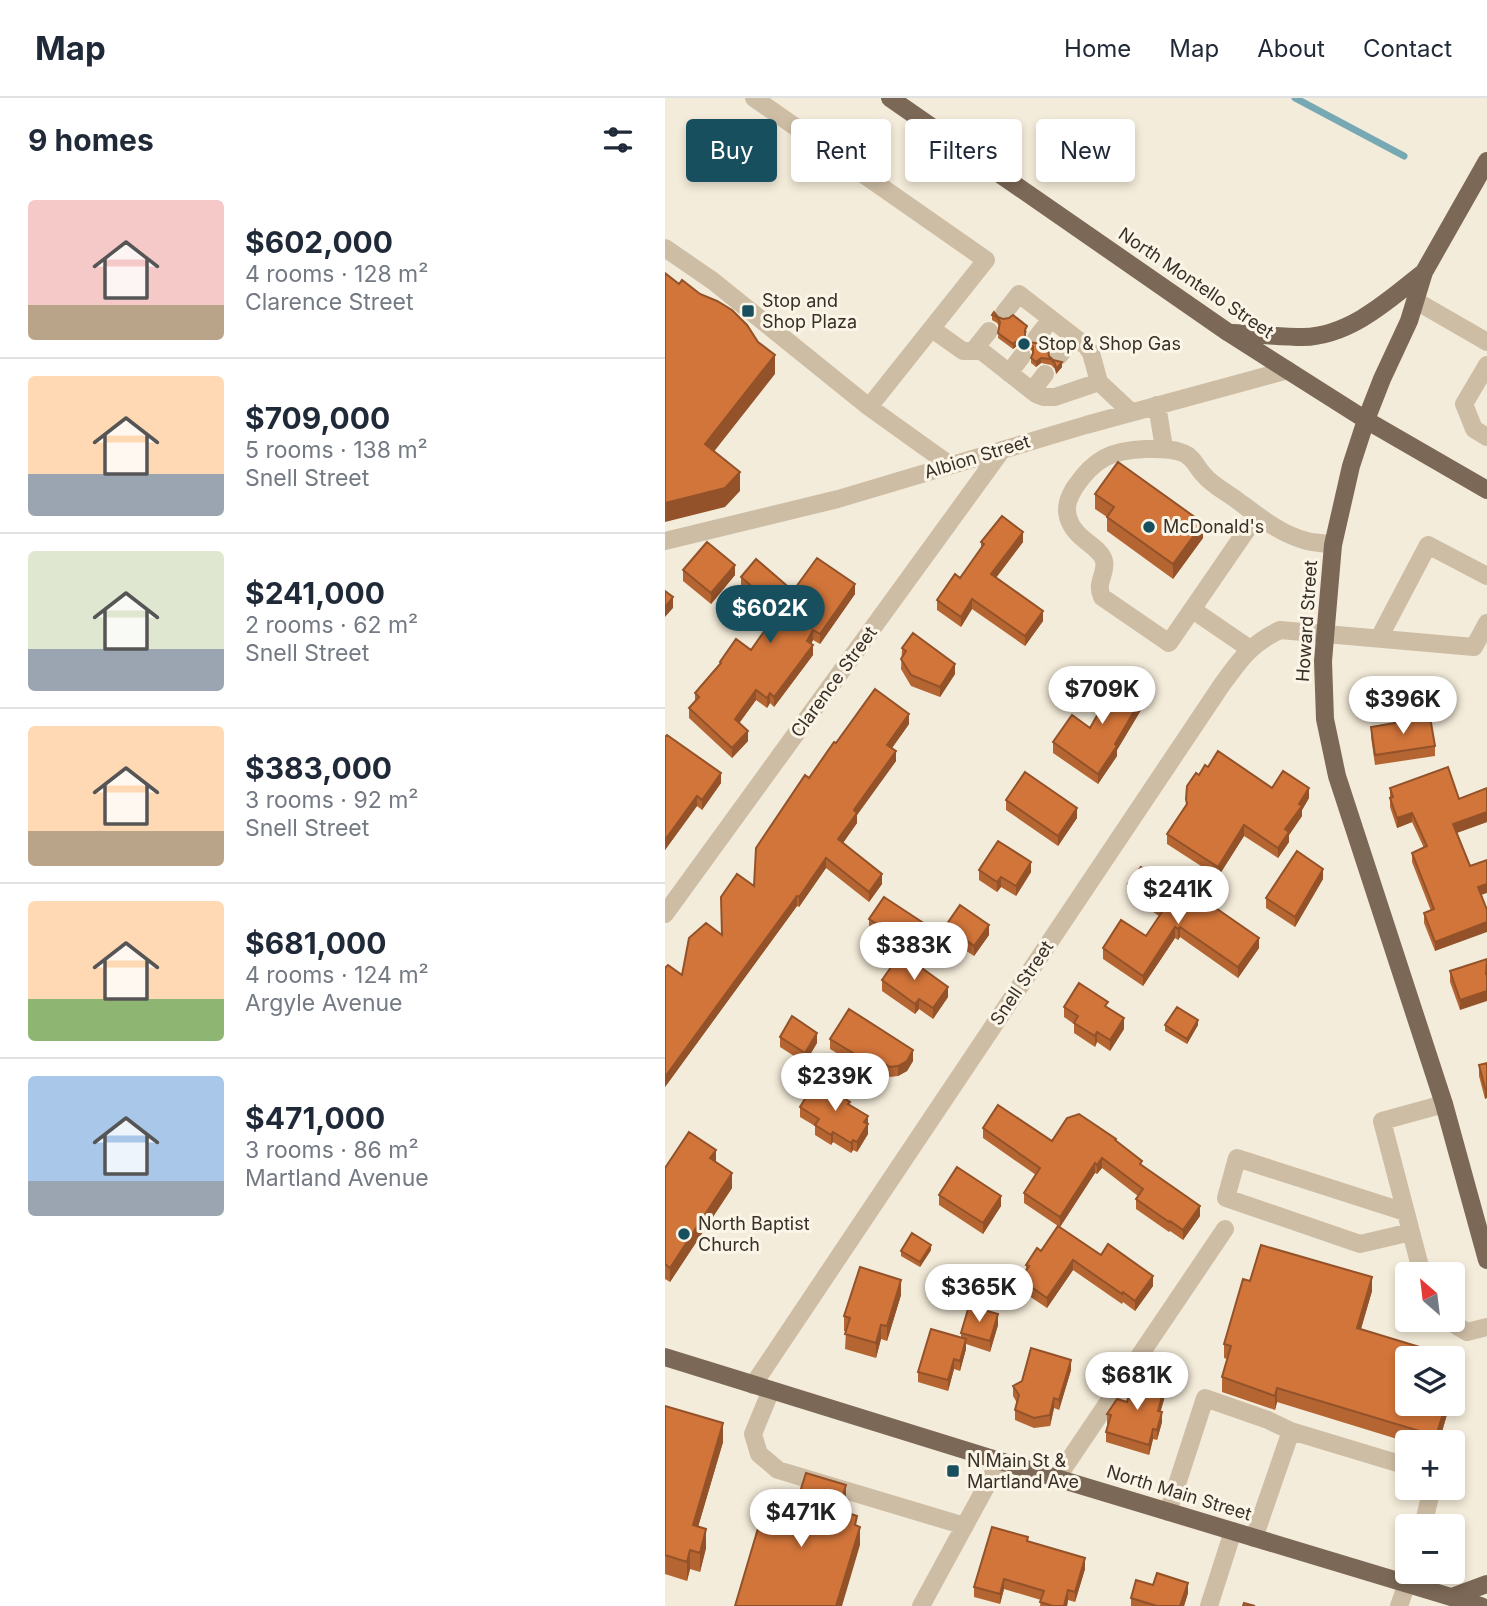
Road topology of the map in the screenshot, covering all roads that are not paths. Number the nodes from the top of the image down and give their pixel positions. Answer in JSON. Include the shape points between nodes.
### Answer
{"nodes":[{"id":1,"x":754,"y":98,"type":"edge"},
{"id":2,"x":890,"y":98,"type":"edge"},
{"id":3,"x":1484,"y":166,"type":"edge"},
{"id":4,"x":665,"y":248,"type":"edge"},
{"id":5,"x":1424,"y":272,"type":"junction"},
{"id":6,"x":1416,"y":301,"type":"junction"},
{"id":7,"x":1035,"y":306,"type":"junction"},
{"id":8,"x":1008,"y":316,"type":"edge"},
{"id":9,"x":932,"y":328,"type":"junction"},
{"id":10,"x":1070,"y":333,"type":"junction"},
{"id":11,"x":1229,"y":333,"type":"junction"},
{"id":12,"x":994,"y":334,"type":"dead end"},
{"id":13,"x":1031,"y":335,"type":"dead end"},
{"id":14,"x":1487,"y":342,"type":"edge"},
{"id":15,"x":979,"y":353,"type":"junction"},
{"id":16,"x":1017,"y":353,"type":"dead end"},
{"id":17,"x":1055,"y":353,"type":"dead end"},
{"id":18,"x":1487,"y":365,"type":"edge"},
{"id":19,"x":1288,"y":370,"type":"junction"},
{"id":20,"x":1041,"y":371,"type":"dead end"},
{"id":21,"x":1016,"y":378,"type":"junction"},
{"id":22,"x":1099,"y":382,"type":"junction"},
{"id":23,"x":1157,"y":405,"type":"junction"},
{"id":24,"x":869,"y":407,"type":"junction"},
{"id":25,"x":1131,"y":412,"type":"junction"},
{"id":26,"x":1366,"y":420,"type":"junction"},
{"id":27,"x":1487,"y":437,"type":"edge"},
{"id":28,"x":1164,"y":449,"type":"junction"},
{"id":29,"x":1002,"y":450,"type":"junction"},
{"id":30,"x":950,"y":465,"type":"junction"},
{"id":31,"x":1487,"y":490,"type":"edge"},
{"id":32,"x":1257,"y":515,"type":"junction"},
{"id":33,"x":665,"y":541,"type":"edge"},
{"id":34,"x":1333,"y":545,"type":"junction"},
{"id":35,"x":1487,"y":576,"type":"edge"},
{"id":36,"x":1193,"y":610,"type":"junction"},
{"id":37,"x":1487,"y":623,"type":"edge"},
{"id":38,"x":1325,"y":633,"type":"junction"},
{"id":39,"x":1379,"y":638,"type":"junction"},
{"id":40,"x":1249,"y":649,"type":"junction"},
{"id":41,"x":1480,"y":652,"type":"edge"},
{"id":42,"x":665,"y":914,"type":"edge"},
{"id":43,"x":1444,"y":1104,"type":"junction"},
{"id":44,"x":1405,"y":1212,"type":"junction"},
{"id":45,"x":1224,"y":1229,"type":"dead end"},
{"id":46,"x":1411,"y":1232,"type":"junction"},
{"id":47,"x":1487,"y":1260,"type":"edge"},
{"id":48,"x":1419,"y":1262,"type":"edge"},
{"id":49,"x":1487,"y":1327,"type":"edge"},
{"id":50,"x":1465,"y":1331,"type":"edge"},
{"id":51,"x":665,"y":1357,"type":"edge"},
{"id":52,"x":753,"y":1385,"type":"junction"},
{"id":53,"x":771,"y":1390,"type":"junction"},
{"id":54,"x":1291,"y":1431,"type":"junction"},
{"id":55,"x":1000,"y":1461,"type":"junction"},
{"id":56,"x":1395,"y":1462,"type":"edge"},
{"id":57,"x":1057,"y":1478,"type":"junction"},
{"id":58,"x":1168,"y":1512,"type":"junction"},
{"id":59,"x":965,"y":1526,"type":"junction"},
{"id":60,"x":1233,"y":1531,"type":"junction"},
{"id":61,"x":1254,"y":1538,"type":"junction"},
{"id":62,"x":1395,"y":1574,"type":"edge"},
{"id":63,"x":1407,"y":1584,"type":"edge"},
{"id":64,"x":1423,"y":1584,"type":"edge"},
{"id":65,"x":1487,"y":1584,"type":"edge"},
{"id":66,"x":1453,"y":1597,"type":"junction"},
{"id":67,"x":921,"y":1606,"type":"edge"},
{"id":68,"x":1209,"y":1606,"type":"edge"},
{"id":69,"x":1399,"y":1606,"type":"edge"},
{"id":70,"x":1481,"y":1606,"type":"edge"}],
"edges":[{"from":1,"to":9,"type":"street","via":[[986,260]]},
{"from":2,"to":11,"type":"main road","name":"North Montello Street"},
{"from":3,"to":5,"type":"main road","name":"Howard Street"},
{"from":4,"to":24,"type":"street"},
{"from":5,"to":6,"type":"main road","name":"Howard Street"},
{"from":5,"to":11,"type":"main road","via":[[1380,307],[1345,327],[1305,337]]},
{"from":6,"to":14,"type":"street"},
{"from":6,"to":26,"type":"main road","name":"Howard Street"},
{"from":7,"to":8,"type":"street"},
{"from":7,"to":10,"type":"street"},
{"from":7,"to":13,"type":"street"},
{"from":9,"to":15,"type":"street","via":[[957,348]]},
{"from":9,"to":24,"type":"street"},
{"from":10,"to":17,"type":"street"},
{"from":10,"to":22,"type":"street","via":[[1091,353]]},
{"from":11,"to":19,"type":"main road","name":"North Montello Street"},
{"from":12,"to":15,"type":"street"},
{"from":15,"to":21,"type":"street"},
{"from":16,"to":21,"type":"street"},
{"from":18,"to":27,"type":"street","via":[[1464,404],[1474,429]]},
{"from":19,"to":23,"type":"street","name":"Albion Street"},
{"from":19,"to":26,"type":"main road","name":"North Montello Street"},
{"from":20,"to":21,"type":"street"},
{"from":21,"to":22,"type":"street","via":[[1044,397]]},
{"from":22,"to":25,"type":"street"},
{"from":23,"to":25,"type":"street","name":"Albion Street"},
{"from":23,"to":28,"type":"street"},
{"from":24,"to":30,"type":"street"},
{"from":25,"to":29,"type":"street","name":"Albion Street"},
{"from":26,"to":31,"type":"main road","name":"North Montello Street"},
{"from":26,"to":34,"type":"main road","name":"Howard Street"},
{"from":28,"to":32,"type":"street","via":[[1194,460],[1204,476]]},
{"from":28,"to":36,"type":"street","via":[[1111,454],[1089,468],[1068,500],[1068,519],[1078,536],[1104,559],[1099,583],[1102,597],[1169,643]]},
{"from":29,"to":30,"type":"street","name":"Albion Street"},
{"from":29,"to":42,"type":"street","name":"Clarence Street"},
{"from":30,"to":33,"type":"street","name":"Albion Street","via":[[838,499]]},
{"from":32,"to":34,"type":"street","via":[[1284,533]]},
{"from":32,"to":36,"type":"street"},
{"from":34,"to":38,"type":"main road","name":"Howard Street"},
{"from":35,"to":39,"type":"street","via":[[1428,545]]},
{"from":36,"to":40,"type":"street"},
{"from":37,"to":41,"type":"street"},
{"from":38,"to":39,"type":"street","name":"Snell Street"},
{"from":38,"to":40,"type":"street","name":"Snell Street","via":[[1280,630]]},
{"from":38,"to":43,"type":"main road","name":"Howard Street","via":[[1325,719],[1337,776]]},
{"from":39,"to":41,"type":"street","name":"Snell Street"},
{"from":40,"to":52,"type":"street","name":"Snell Street"},
{"from":43,"to":44,"type":"street","via":[[1382,1121]]},
{"from":43,"to":47,"type":"main road","name":"Howard Street"},
{"from":44,"to":46,"type":"street"},
{"from":44,"to":46,"type":"street","via":[[1237,1158],[1226,1198],[1360,1244]]},
{"from":45,"to":57,"type":"street"},
{"from":46,"to":48,"type":"street"},
{"from":49,"to":50,"type":"street"},
{"from":51,"to":52,"type":"main road","name":"North Main Street"},
{"from":52,"to":53,"type":"main road","name":"North Main Street"},
{"from":53,"to":55,"type":"main road","name":"North Main Street"},
{"from":53,"to":59,"type":"street","via":[[753,1434],[759,1454],[778,1470]]},
{"from":54,"to":56,"type":"street"},
{"from":54,"to":58,"type":"street","via":[[1205,1398]]},
{"from":54,"to":61,"type":"street"},
{"from":55,"to":57,"type":"main road","name":"North Main Street"},
{"from":55,"to":59,"type":"street"},
{"from":57,"to":58,"type":"main road","name":"North Main Street"},
{"from":58,"to":60,"type":"main road","name":"North Main Street"},
{"from":59,"to":67,"type":"street"},
{"from":60,"to":61,"type":"main road","name":"North Main Street"},
{"from":60,"to":68,"type":"street"},
{"from":61,"to":62,"type":"main road","name":"North Main Street"},
{"from":63,"to":69,"type":"street"},
{"from":64,"to":66,"type":"main road","name":"North Main Street"},
{"from":65,"to":66,"type":"main road"},
{"from":66,"to":70,"type":"main road","name":"North Main Street"}]}
